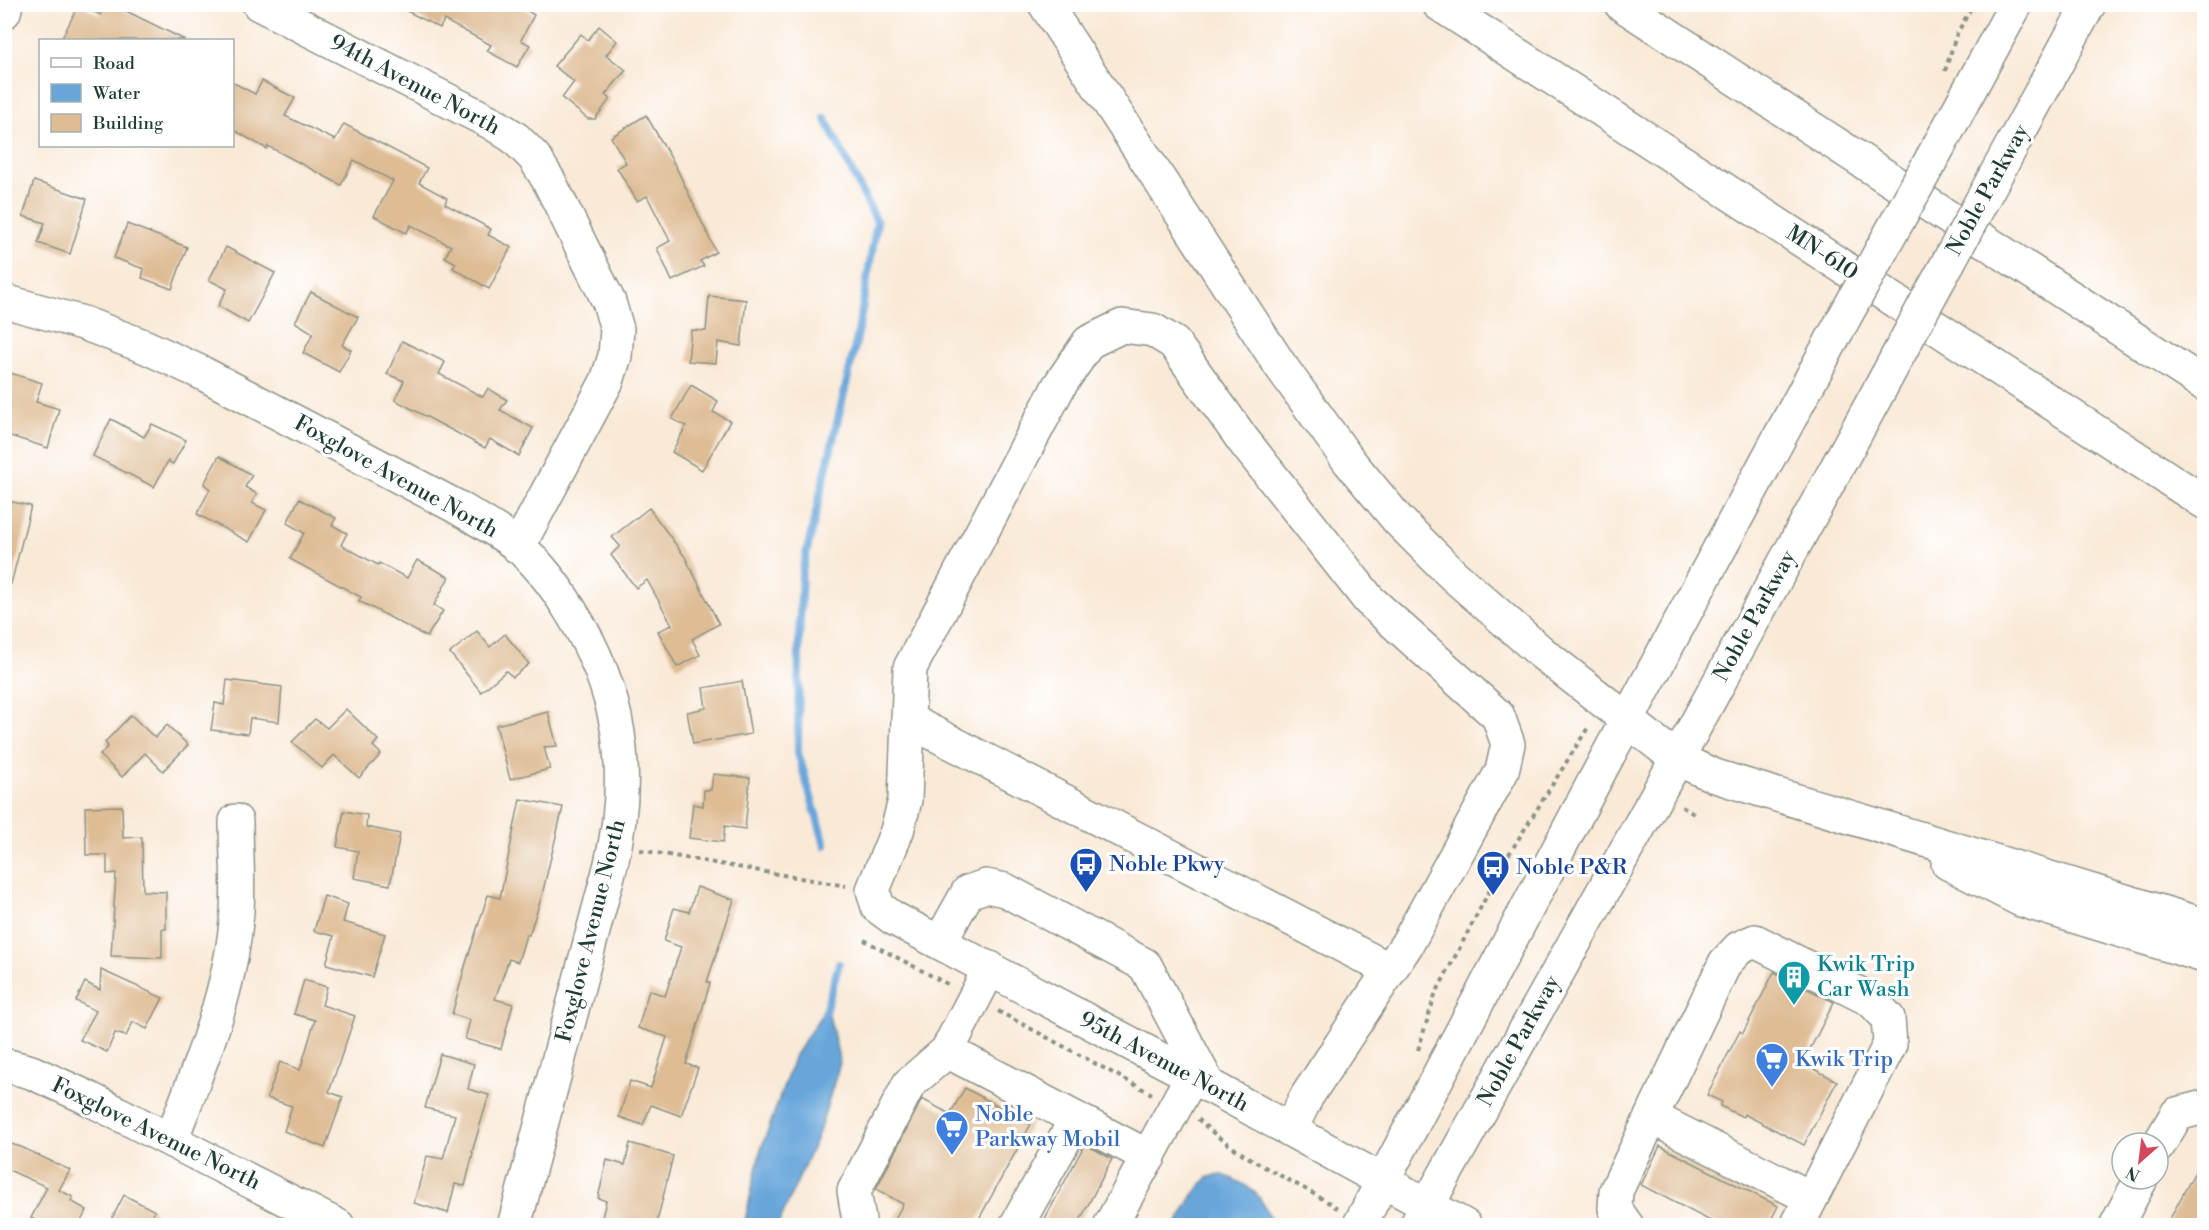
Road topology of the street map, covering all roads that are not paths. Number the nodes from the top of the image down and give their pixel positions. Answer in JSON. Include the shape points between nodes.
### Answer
{"nodes":[{"id":1,"x":6,"y":4,"type":"edge"},
{"id":2,"x":259,"y":4,"type":"edge"},
{"id":3,"x":1046,"y":4,"type":"edge"},
{"id":4,"x":1439,"y":4,"type":"edge"},
{"id":5,"x":1621,"y":4,"type":"edge"},
{"id":6,"x":2016,"y":4,"type":"edge"},
{"id":7,"x":2089,"y":4,"type":"edge"},
{"id":8,"x":4,"y":12,"type":"edge"},
{"id":9,"x":4,"y":301,"type":"edge"},
{"id":10,"x":2205,"y":384,"type":"edge"},
{"id":11,"x":2205,"y":502,"type":"edge"},
{"id":12,"x":518,"y":547,"type":"junction"},
{"id":13,"x":908,"y":720,"type":"junction"},
{"id":14,"x":1627,"y":720,"type":"junction"},
{"id":15,"x":1677,"y":759,"type":"junction"},
{"id":16,"x":236,"y":821,"type":"dead end"},
{"id":17,"x":1896,"y":831,"type":"junction"},
{"id":18,"x":2205,"y":925,"type":"edge"},
{"id":19,"x":940,"y":942,"type":"junction"},
{"id":20,"x":2205,"y":956,"type":"edge"},
{"id":21,"x":990,"y":968,"type":"junction"},
{"id":22,"x":1390,"y":970,"type":"junction"},
{"id":23,"x":947,"y":1051,"type":"junction"},
{"id":24,"x":4,"y":1065,"type":"edge"},
{"id":25,"x":1201,"y":1081,"type":"junction"},
{"id":26,"x":2205,"y":1109,"type":"edge"},
{"id":27,"x":1651,"y":1117,"type":"junction"},
{"id":28,"x":1076,"y":1119,"type":"junction"},
{"id":29,"x":1290,"y":1130,"type":"junction"},
{"id":30,"x":2167,"y":1131,"type":"edge"},
{"id":31,"x":171,"y":1140,"type":"junction"},
{"id":32,"x":1149,"y":1157,"type":"junction"},
{"id":33,"x":1383,"y":1181,"type":"junction"},
{"id":34,"x":2135,"y":1191,"type":"edge"},
{"id":35,"x":1804,"y":1212,"type":"edge"},
{"id":36,"x":1422,"y":1215,"type":"edge"},
{"id":37,"x":1347,"y":1216,"type":"edge"},
{"id":38,"x":338,"y":1226,"type":"edge"},
{"id":39,"x":514,"y":1226,"type":"edge"},
{"id":40,"x":860,"y":1226,"type":"edge"},
{"id":41,"x":1016,"y":1226,"type":"edge"},
{"id":42,"x":1110,"y":1226,"type":"edge"},
{"id":43,"x":1465,"y":1226,"type":"edge"},
{"id":44,"x":1627,"y":1226,"type":"edge"},
{"id":45,"x":2116,"y":1226,"type":"edge"}],
"edges":[{"from":1,"to":8,"type":"main road"},
{"from":2,"to":12,"type":"main road","name":"94th Avenue North","via":[[515,138],[534,157],[549,181],[609,302],[617,329],[615,356],[607,381]]},
{"from":3,"to":14,"type":"main road","via":[[1280,365],[1349,461],[1398,520],[1460,582]]},
{"from":4,"to":11,"type":"main road","name":"MN-610"},
{"from":5,"to":10,"type":"main road"},
{"from":6,"to":14,"type":"main road","bridge":true},
{"from":7,"to":15,"type":"main road","name":"Noble Parkway","bridge":true},
{"from":9,"to":12,"type":"main road","name":"Foxglove Avenue North","via":[[83,323],[202,373],[456,507]]},
{"from":12,"to":39,"type":"main road","name":"Foxglove Avenue North","via":[[541,570],[588,638],[610,692],[616,719],[621,805],[616,846]]},
{"from":13,"to":19,"type":"main road","name":"95th Avenue North","via":[[905,800],[873,890],[878,907],[892,918]]},
{"from":13,"to":22,"type":"main road"},
{"from":13,"to":22,"type":"main road","via":[[910,668],[1059,386],[1089,342],[1122,326],[1154,330],[1174,343],[1243,440],[1369,600],[1498,716],[1508,744],[1502,771]]},
{"from":14,"to":15,"type":"main road"},
{"from":14,"to":33,"type":"main road"},
{"from":15,"to":17,"type":"main road","via":[[1715,776]]},
{"from":15,"to":36,"type":"main road","name":"Noble Parkway"},
{"from":16,"to":31,"type":"main road","via":[[237,919],[233,950],[209,1037]]},
{"from":17,"to":18,"type":"main road"},
{"from":17,"to":20,"type":"main road","via":[[1932,855],[2021,900]]},
{"from":19,"to":21,"type":"main road","name":"95th Avenue North"},
{"from":19,"to":25,"type":"main road","via":[[968,892],[986,886],[1005,890],[1145,965]]},
{"from":21,"to":23,"type":"main road"},
{"from":21,"to":25,"type":"main road","name":"95th Avenue North"},
{"from":22,"to":29,"type":"main road","via":[[1307,1096]]},
{"from":23,"to":28,"type":"main road"},
{"from":23,"to":40,"type":"main road","via":[[909,1084],[854,1191]]},
{"from":24,"to":31,"type":"main road","name":"Foxglove Avenue North","via":[[31,1072]]},
{"from":25,"to":29,"type":"main road","name":"95th Avenue North"},
{"from":25,"to":32,"type":"main road","via":[[1176,1106]]},
{"from":26,"to":30,"type":"main road","via":[[2177,1114]]},
{"from":27,"to":35,"type":"main road"},
{"from":27,"to":35,"type":"main road","via":[[1725,963],[1739,948],[1755,941],[1871,1000],[1888,1017],[1890,1044]]},
{"from":27,"to":44,"type":"main road","via":[[1616,1191],[1615,1209]]},
{"from":28,"to":32,"type":"main road"},
{"from":28,"to":41,"type":"main road"},
{"from":29,"to":33,"type":"main road","name":"95th Avenue North"},
{"from":31,"to":38,"type":"main road","name":"Foxglove Avenue North"},
{"from":32,"to":42,"type":"main road"},
{"from":33,"to":36,"type":"main road","name":"95th Avenue North"},
{"from":33,"to":37,"type":"main road"},
{"from":34,"to":45,"type":"main road"},
{"from":36,"to":43,"type":"main road","name":"95th Avenue North"}]}
